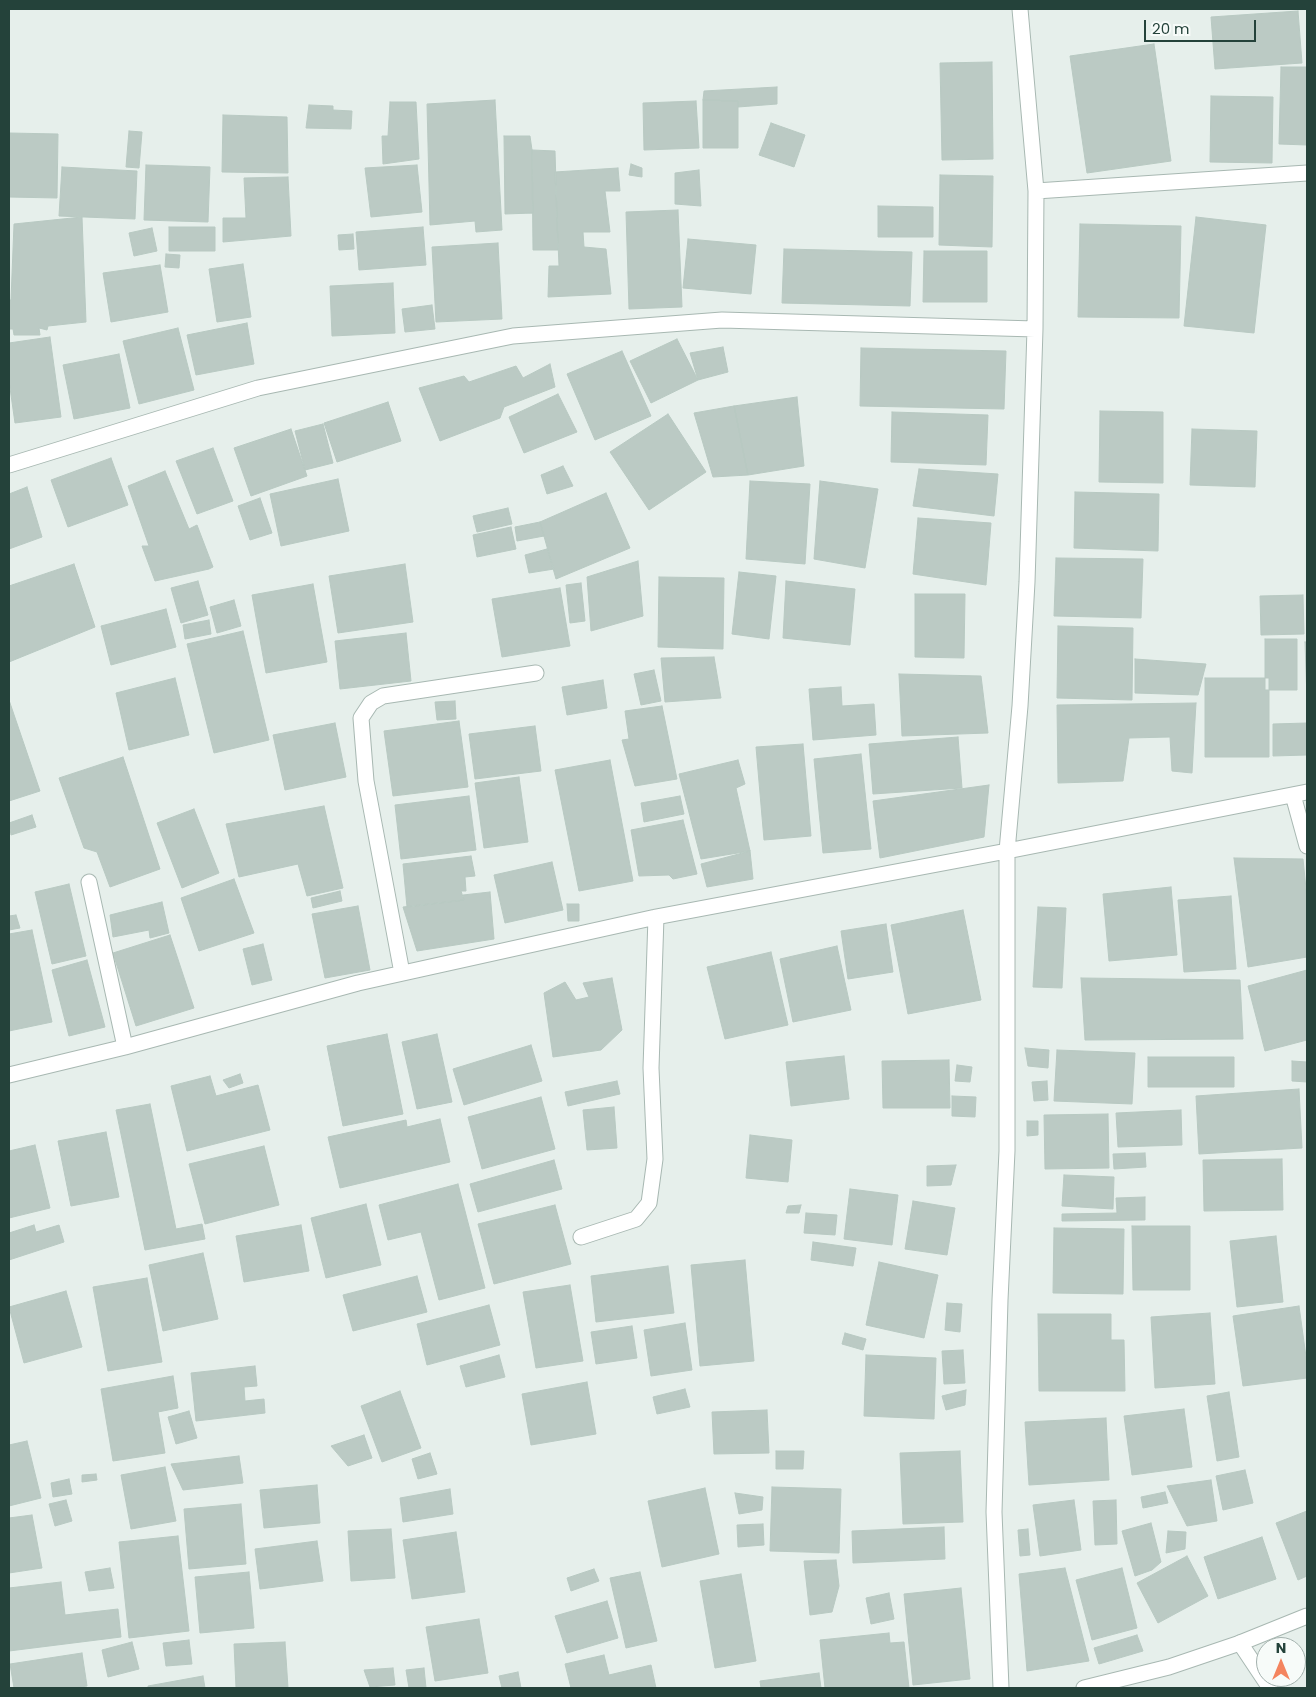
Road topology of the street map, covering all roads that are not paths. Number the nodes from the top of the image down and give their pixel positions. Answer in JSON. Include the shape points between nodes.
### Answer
{"nodes":[{"id":1,"x":1020,"y":9,"type":"edge"},
{"id":2,"x":1307,"y":173,"type":"edge"},
{"id":3,"x":1036,"y":191,"type":"junction"},
{"id":4,"x":1035,"y":329,"type":"junction"},
{"id":5,"x":9,"y":465,"type":"edge"},
{"id":6,"x":536,"y":673,"type":"dead end"},
{"id":7,"x":1300,"y":793,"type":"edge"},
{"id":8,"x":1307,"y":846,"type":"edge"},
{"id":9,"x":1007,"y":851,"type":"junction"},
{"id":10,"x":88,"y":882,"type":"dead end"},
{"id":11,"x":656,"y":917,"type":"junction"},
{"id":12,"x":402,"y":974,"type":"junction"},
{"id":13,"x":125,"y":1047,"type":"junction"},
{"id":14,"x":9,"y":1075,"type":"edge"},
{"id":15,"x":581,"y":1238,"type":"dead end"},
{"id":16,"x":1307,"y":1616,"type":"edge"},
{"id":17,"x":1240,"y":1643,"type":"junction"},
{"id":18,"x":1001,"y":1688,"type":"edge"},
{"id":19,"x":1084,"y":1688,"type":"edge"},
{"id":20,"x":1270,"y":1688,"type":"edge"}],
"edges":[{"from":1,"to":3,"type":"street"},
{"from":2,"to":3,"type":"street"},
{"from":3,"to":4,"type":"street"},
{"from":4,"to":5,"type":"street","via":[[722,320],[513,336],[258,388]]},
{"from":4,"to":9,"type":"street","via":[[1027,591]]},
{"from":6,"to":12,"type":"street","via":[[384,696],[370,703],[361,718],[366,781]]},
{"from":7,"to":8,"type":"street"},
{"from":7,"to":9,"type":"street"},
{"from":9,"to":11,"type":"street"},
{"from":9,"to":18,"type":"street","via":[[1007,1151],[994,1512]]},
{"from":10,"to":13,"type":"street"},
{"from":11,"to":12,"type":"street"},
{"from":11,"to":15,"type":"street","via":[[651,1068],[655,1159],[649,1203],[636,1219]]},
{"from":12,"to":13,"type":"street","via":[[358,983]]},
{"from":13,"to":14,"type":"street"},
{"from":16,"to":17,"type":"street"},
{"from":17,"to":19,"type":"street","via":[[1169,1667]]},
{"from":17,"to":20,"type":"street"}]}
